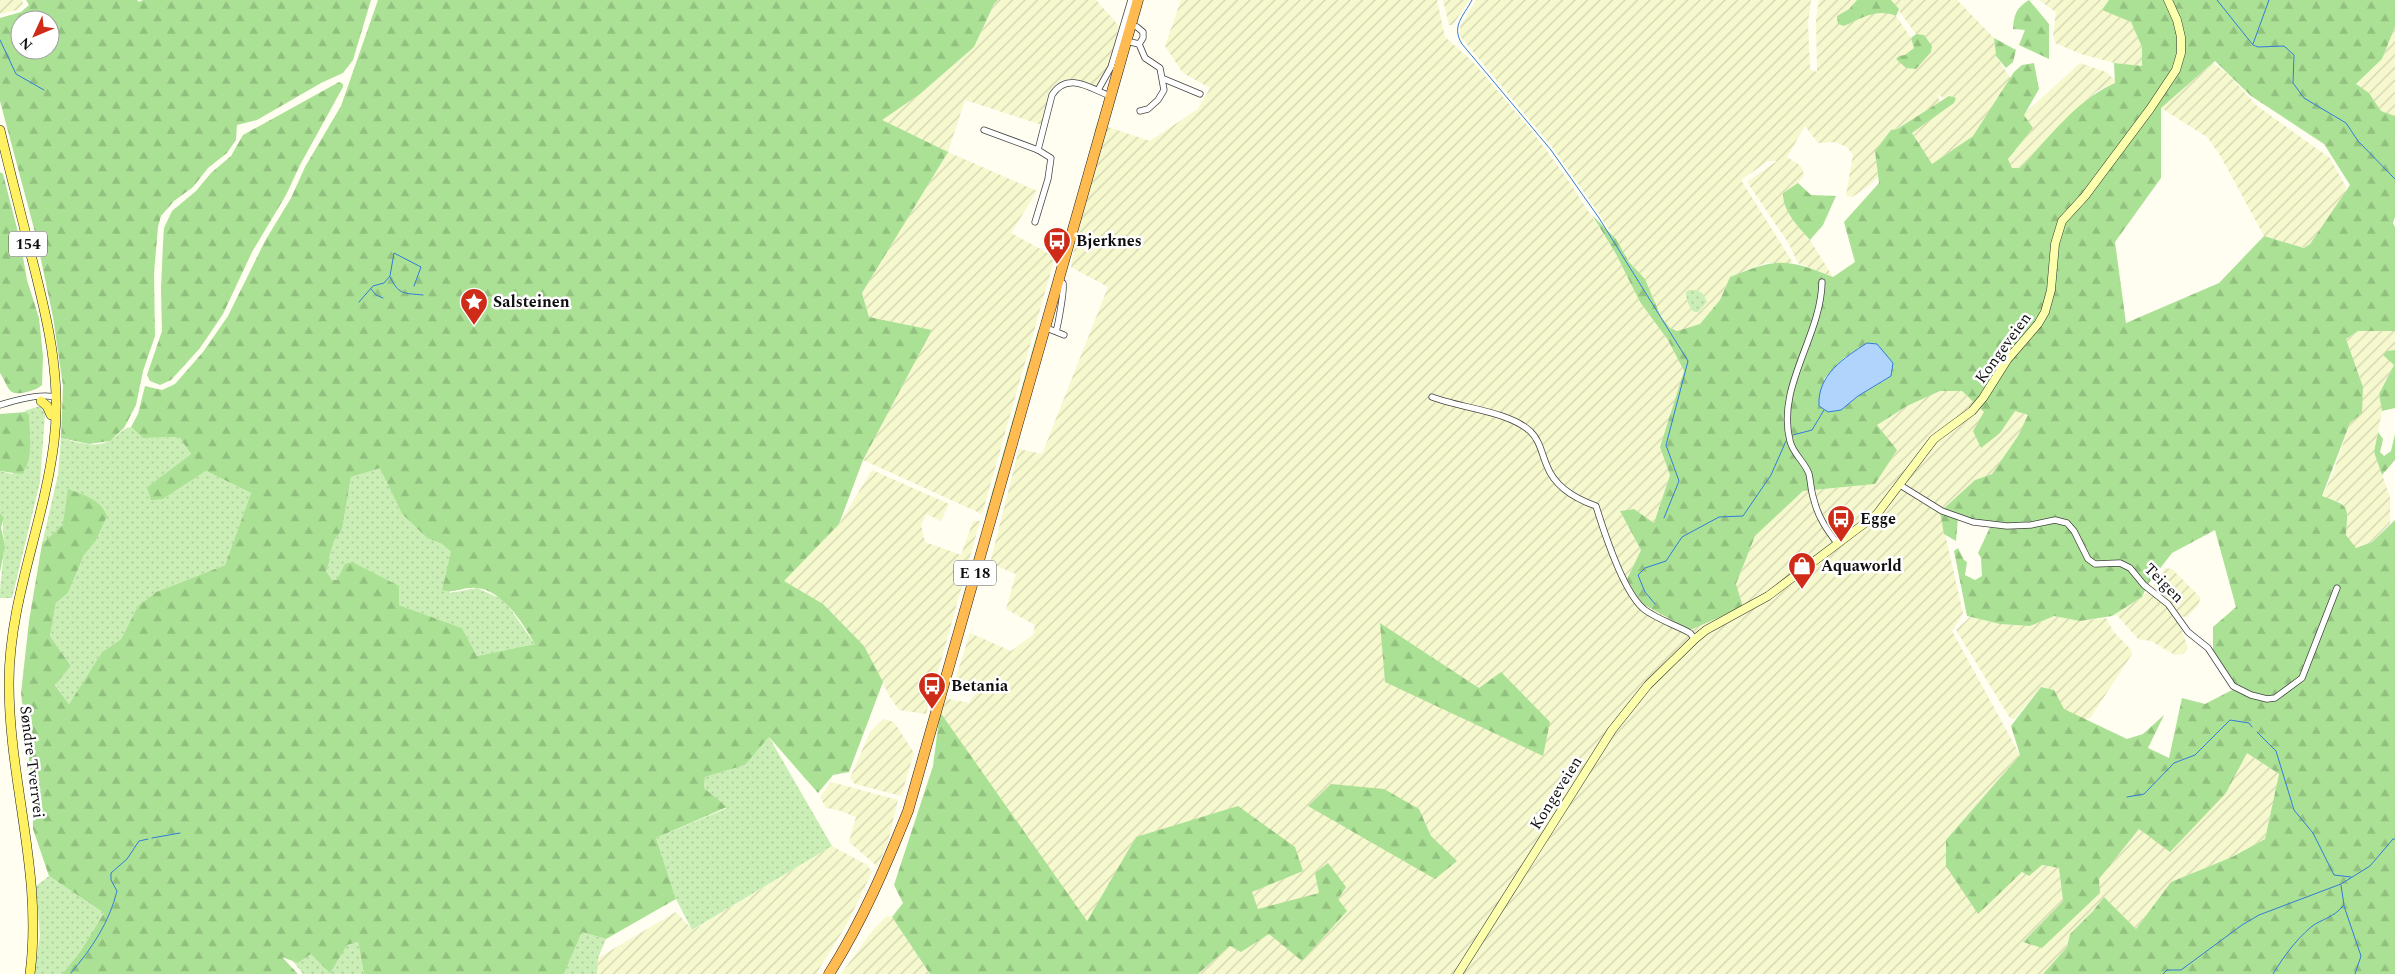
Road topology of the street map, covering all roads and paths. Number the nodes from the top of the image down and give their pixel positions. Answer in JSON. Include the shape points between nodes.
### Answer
{"nodes":[{"id":1,"x":1131,"y":0,"type":"edge"},
{"id":2,"x":1138,"y":0,"type":"edge"},
{"id":3,"x":2168,"y":0,"type":"edge"},
{"id":4,"x":1137,"y":27,"type":"dead end"},
{"id":5,"x":1126,"y":40,"type":"junction"},
{"id":6,"x":1139,"y":44,"type":"junction"},
{"id":7,"x":1164,"y":79,"type":"junction"},
{"id":8,"x":1098,"y":90,"type":"junction"},
{"id":9,"x":1200,"y":94,"type":"dead end"},
{"id":10,"x":1110,"y":96,"type":"junction"},
{"id":11,"x":1140,"y":111,"type":"dead end"},
{"id":12,"x":0,"y":130,"type":"edge"},
{"id":13,"x":984,"y":130,"type":"dead end"},
{"id":14,"x":1038,"y":150,"type":"junction"},
{"id":15,"x":1035,"y":222,"type":"dead end"},
{"id":16,"x":1057,"y":281,"type":"junction"},
{"id":17,"x":1822,"y":282,"type":"dead end"},
{"id":18,"x":1044,"y":327,"type":"junction"},
{"id":19,"x":1056,"y":331,"type":"junction"},
{"id":20,"x":1064,"y":335,"type":"dead end"},
{"id":21,"x":1432,"y":397,"type":"dead end"},
{"id":22,"x":53,"y":398,"type":"junction"},
{"id":23,"x":32,"y":399,"type":"junction"},
{"id":24,"x":41,"y":401,"type":"junction"},
{"id":25,"x":0,"y":405,"type":"edge"},
{"id":26,"x":51,"y":415,"type":"junction"},
{"id":27,"x":1900,"y":485,"type":"junction"},
{"id":28,"x":43,"y":497,"type":"junction"},
{"id":29,"x":1837,"y":544,"type":"junction"},
{"id":30,"x":2337,"y":588,"type":"dead end"},
{"id":31,"x":1695,"y":639,"type":"junction"},
{"id":32,"x":30,"y":974,"type":"edge"},
{"id":33,"x":830,"y":974,"type":"edge"},
{"id":34,"x":1458,"y":974,"type":"edge"}],
"edges":[{"from":1,"to":8,"type":"street","via":[[1110,67]]},
{"from":2,"to":5,"type":"highway","number":"E 18"},
{"from":3,"to":27,"type":"main road","name":"Kongeveien","via":[[2178,20],[2181,37],[2176,70],[2085,196],[2062,221],[2055,244],[2050,295],[2042,319],[2007,360],[1980,402],[1934,439]]},
{"from":4,"to":6,"type":"street","via":[[1143,32]]},
{"from":5,"to":6,"type":"street"},
{"from":5,"to":10,"type":"highway","number":"E 18"},
{"from":6,"to":7,"type":"street","via":[[1145,58],[1160,68]]},
{"from":7,"to":9,"type":"street"},
{"from":7,"to":11,"type":"street","via":[[1162,96],[1148,109]]},
{"from":8,"to":10,"type":"street"},
{"from":8,"to":14,"type":"street","via":[[1074,82],[1057,88],[1052,95]]},
{"from":10,"to":16,"type":"highway","number":"E 18"},
{"from":12,"to":22,"type":"main road","name":"Søndre Tverrvei","number":"154","via":[[52,344]]},
{"from":13,"to":14,"type":"street"},
{"from":14,"to":15,"type":"street","via":[[1049,155],[1052,161]]},
{"from":16,"to":18,"type":"highway","number":"E 18"},
{"from":16,"to":19,"type":"street","via":[[1064,283],[1065,287]]},
{"from":17,"to":29,"type":"street","via":[[1815,324],[1792,388],[1789,434],[1792,447],[1808,473],[1817,511]]},
{"from":18,"to":19,"type":"street"},
{"from":18,"to":33,"type":"highway","number":"E 18","via":[[908,811],[883,874]]},
{"from":19,"to":20,"type":"street"},
{"from":21,"to":31,"type":"street","via":[[1501,417],[1530,430],[1540,445],[1547,468],[1559,485],[1596,506],[1618,565],[1639,603]]},
{"from":22,"to":23,"type":"street","via":[[41,396]]},
{"from":22,"to":24,"type":"street"},
{"from":22,"to":26,"type":"main road","name":"Søndre Tverrvei","number":"154"},
{"from":22,"to":28,"type":"main road","name":"Søndre Tverrvei","number":"154","via":[[54,441]]},
{"from":23,"to":24,"type":"street"},
{"from":23,"to":25,"type":"street"},
{"from":24,"to":26,"type":"main road"},
{"from":26,"to":28,"type":"main road","name":"Søndre Tverrvei","number":"154"},
{"from":27,"to":29,"type":"main road","name":"Kongeveien","via":[[1877,514]]},
{"from":27,"to":30,"type":"street","name":"Teigen","via":[[1942,511],[1966,520],[2000,526],[2055,520],[2065,522],[2074,531],[2088,559],[2096,564],[2120,563],[2130,568],[2144,585],[2168,604],[2188,632],[2208,648],[2232,686],[2261,698],[2278,696],[2302,678]]},
{"from":28,"to":32,"type":"main road","name":"Søndre Tverrvei","number":"154","via":[[16,606],[9,679],[11,742],[33,899]]},
{"from":29,"to":31,"type":"main road","name":"Kongeveien","via":[[1768,596]]},
{"from":31,"to":34,"type":"main road","name":"Kongeveien","via":[[1621,717]]}]}
